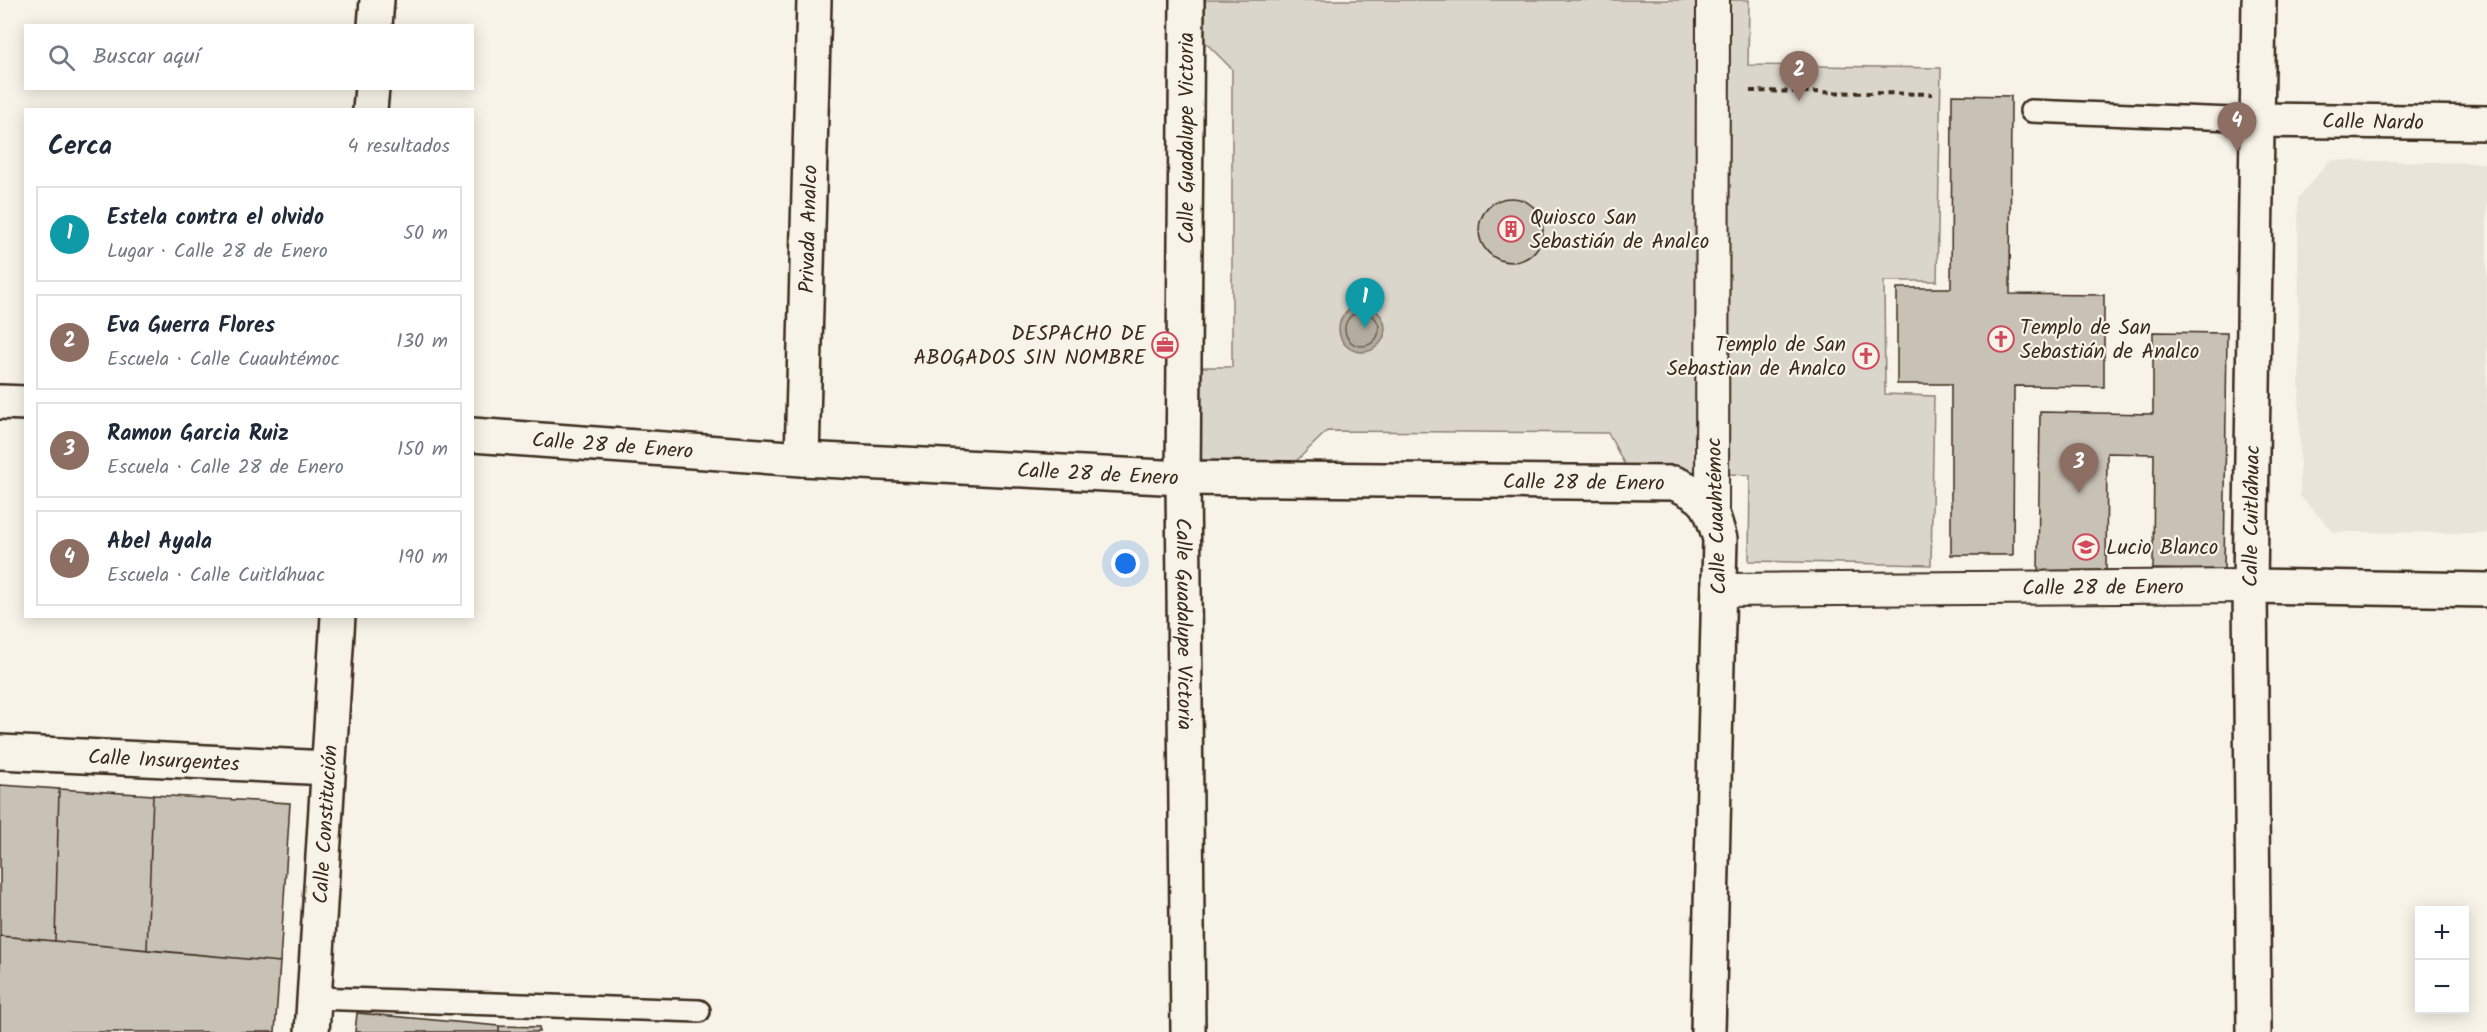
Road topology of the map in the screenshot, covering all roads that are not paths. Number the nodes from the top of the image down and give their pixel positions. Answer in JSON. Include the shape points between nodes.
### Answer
{"nodes":[{"id":1,"x":377,"y":0,"type":"edge"},
{"id":2,"x":814,"y":0,"type":"edge"},
{"id":3,"x":1187,"y":0,"type":"edge"},
{"id":4,"x":1713,"y":0,"type":"edge"},
{"id":5,"x":2259,"y":0,"type":"edge"},
{"id":6,"x":375,"y":24,"type":"edge"},
{"id":7,"x":372,"y":90,"type":"edge"},
{"id":8,"x":370,"y":108,"type":"edge"},
{"id":9,"x":2031,"y":111,"type":"dead end"},
{"id":10,"x":2257,"y":120,"type":"junction"},
{"id":11,"x":2487,"y":123,"type":"edge"},
{"id":12,"x":0,"y":402,"type":"edge"},
{"id":13,"x":24,"y":404,"type":"edge"},
{"id":14,"x":474,"y":435,"type":"edge"},
{"id":15,"x":802,"y":459,"type":"junction"},
{"id":16,"x":1183,"y":478,"type":"junction"},
{"id":17,"x":1712,"y":512,"type":"junction"},
{"id":18,"x":2250,"y":586,"type":"junction"},
{"id":19,"x":1719,"y":590,"type":"junction"},
{"id":20,"x":2487,"y":590,"type":"edge"},
{"id":21,"x":338,"y":618,"type":"edge"},
{"id":22,"x":0,"y":752,"type":"edge"},
{"id":23,"x":328,"y":768,"type":"junction"},
{"id":24,"x":314,"y":998,"type":"junction"},
{"id":25,"x":699,"y":1011,"type":"dead end"},
{"id":26,"x":312,"y":1032,"type":"edge"},
{"id":27,"x":1188,"y":1032,"type":"edge"},
{"id":28,"x":1708,"y":1032,"type":"edge"},
{"id":29,"x":2254,"y":1032,"type":"edge"}],
"edges":[{"from":1,"to":6,"type":"street"},
{"from":2,"to":15,"type":"street","name":"Privada Analco"},
{"from":3,"to":16,"type":"street","name":"Calle Guadalupe Victoria"},
{"from":4,"to":17,"type":"street","name":"Calle Cuauhtémoc"},
{"from":5,"to":10,"type":"street","name":"Calle Cuitláhuac"},
{"from":7,"to":8,"type":"street"},
{"from":9,"to":10,"type":"lane"},
{"from":10,"to":11,"type":"street","name":"Calle Nardo"},
{"from":10,"to":18,"type":"street","name":"Calle Cuitláhuac"},
{"from":12,"to":13,"type":"street"},
{"from":14,"to":15,"type":"street","name":"Calle 28 de Enero"},
{"from":15,"to":16,"type":"street","name":"Calle 28 de Enero"},
{"from":16,"to":17,"type":"street","name":"Calle 28 de Enero","via":[[1674,483],[1696,492]]},
{"from":16,"to":27,"type":"street","name":"Calle Guadalupe Victoria"},
{"from":17,"to":19,"type":"street","name":"Calle Cuauhtémoc","via":[[1720,539]]},
{"from":18,"to":19,"type":"street","name":"Calle 28 de Enero"},
{"from":18,"to":20,"type":"street","name":"Calle 28 de Enero"},
{"from":18,"to":29,"type":"street","name":"Calle Cuitláhuac"},
{"from":19,"to":28,"type":"street","name":"Calle Cuauhtémoc"},
{"from":21,"to":23,"type":"street","name":"Calle Constitución"},
{"from":22,"to":23,"type":"street","name":"Calle Insurgentes"},
{"from":23,"to":24,"type":"street","name":"Calle Constitución"},
{"from":24,"to":25,"type":"lane"},
{"from":24,"to":26,"type":"street","name":"Calle Constitución"}]}
